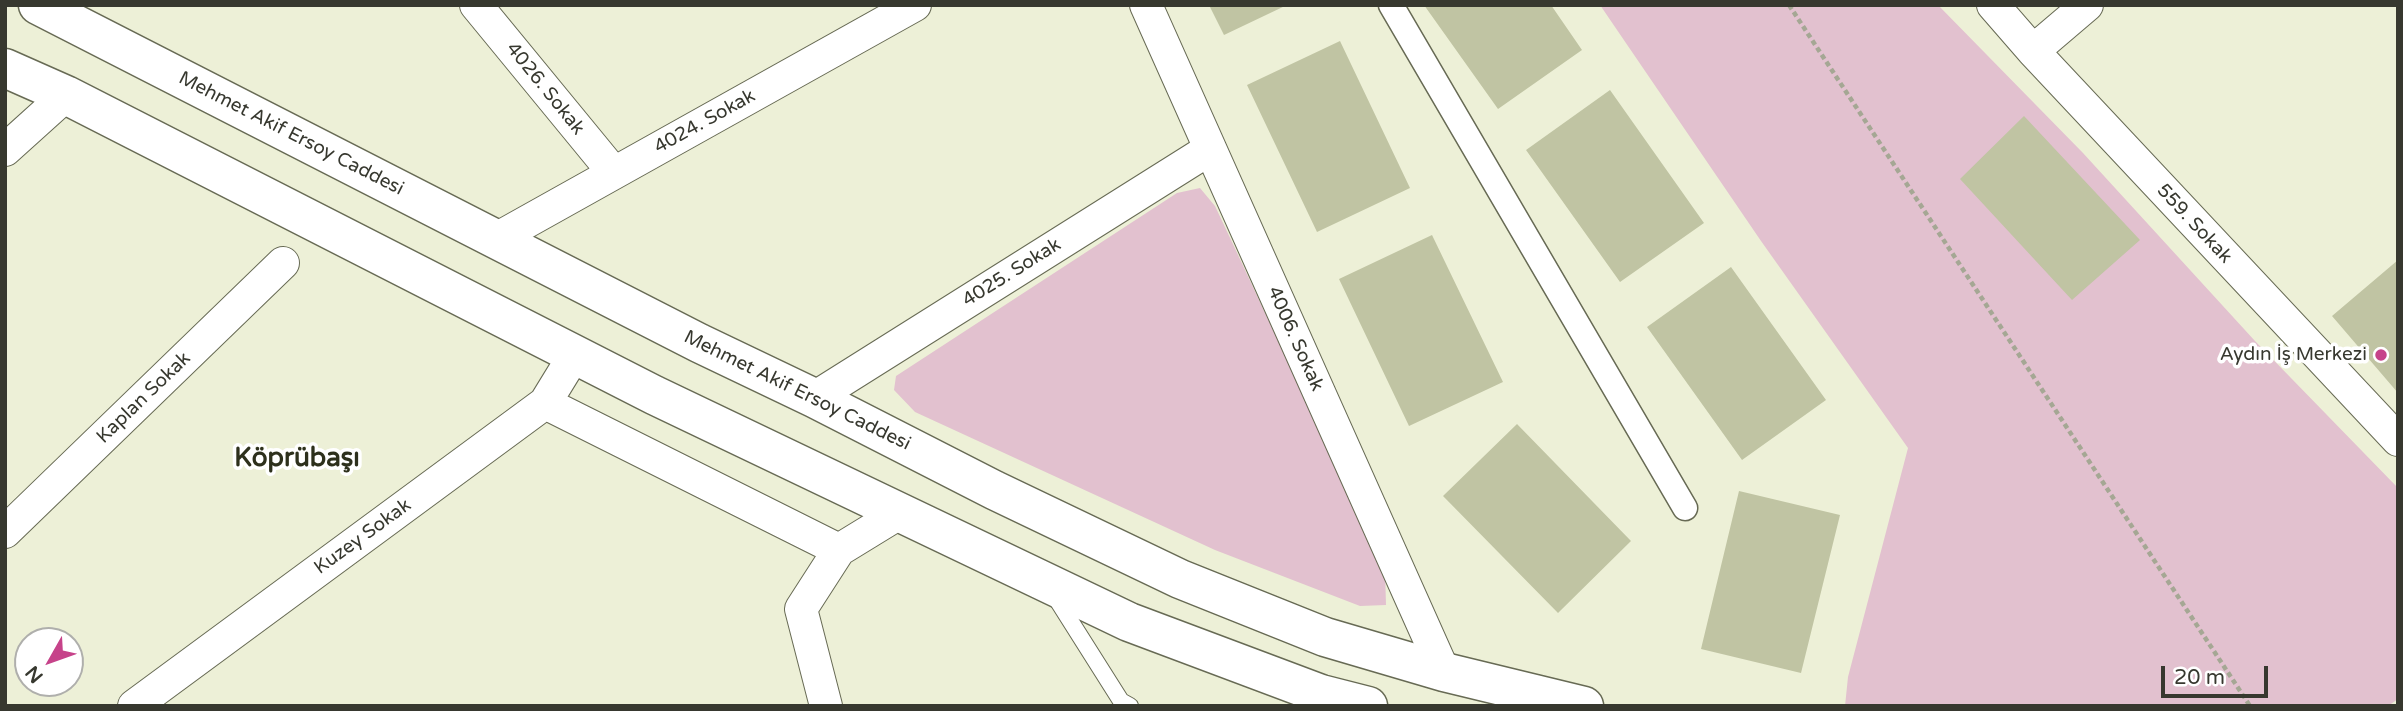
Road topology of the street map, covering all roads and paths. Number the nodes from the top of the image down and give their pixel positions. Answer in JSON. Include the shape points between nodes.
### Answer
{"nodes":[{"id":1,"x":38,"y":5,"type":"edge"},
{"id":2,"x":476,"y":5,"type":"edge"},
{"id":3,"x":915,"y":5,"type":"edge"},
{"id":4,"x":1146,"y":5,"type":"edge"},
{"id":5,"x":1391,"y":5,"type":"edge"},
{"id":6,"x":1789,"y":5,"type":"edge"},
{"id":7,"x":1993,"y":5,"type":"edge"},
{"id":8,"x":2087,"y":5,"type":"edge"},
{"id":9,"x":2033,"y":51,"type":"junction"},
{"id":10,"x":5,"y":68,"type":"edge"},
{"id":11,"x":66,"y":95,"type":"junction"},
{"id":12,"x":1210,"y":149,"type":"junction"},
{"id":13,"x":5,"y":150,"type":"edge"},
{"id":14,"x":614,"y":173,"type":"junction"},
{"id":15,"x":496,"y":239,"type":"junction"},
{"id":16,"x":283,"y":263,"type":"dead end"},
{"id":17,"x":576,"y":354,"type":"junction"},
{"id":18,"x":814,"y":398,"type":"junction"},
{"id":19,"x":545,"y":403,"type":"junction"},
{"id":20,"x":2398,"y":440,"type":"edge"},
{"id":21,"x":1685,"y":508,"type":"dead end"},
{"id":22,"x":901,"y":512,"type":"junction"},
{"id":23,"x":5,"y":532,"type":"edge"},
{"id":24,"x":839,"y":550,"type":"junction"},
{"id":25,"x":1045,"y":582,"type":"junction"},
{"id":26,"x":1444,"y":672,"type":"junction"},
{"id":27,"x":1354,"y":704,"type":"edge"},
{"id":28,"x":134,"y":706,"type":"edge"},
{"id":29,"x":826,"y":706,"type":"edge"},
{"id":30,"x":1130,"y":706,"type":"edge"},
{"id":31,"x":1584,"y":706,"type":"edge"},
{"id":32,"x":2250,"y":706,"type":"edge"}],
"edges":[{"from":1,"to":15,"type":"main road","name":"Mehmet Akif Ersoy Caddesi"},
{"from":2,"to":14,"type":"street","name":"4026. Sokak"},
{"from":3,"to":14,"type":"street","name":"4024. Sokak"},
{"from":4,"to":12,"type":"street","name":"4006. Sokak"},
{"from":5,"to":21,"type":"street"},
{"from":6,"to":32,"type":"path"},
{"from":7,"to":9,"type":"street","name":"559. Sokak"},
{"from":8,"to":9,"type":"street"},
{"from":9,"to":20,"type":"street","name":"559. Sokak"},
{"from":10,"to":11,"type":"main road"},
{"from":11,"to":13,"type":"street"},
{"from":11,"to":17,"type":"main road"},
{"from":12,"to":18,"type":"street","name":"4025. Sokak"},
{"from":12,"to":26,"type":"street","name":"4006. Sokak"},
{"from":14,"to":15,"type":"street","name":"4024. Sokak"},
{"from":15,"to":18,"type":"main road","name":"Mehmet Akif Ersoy Caddesi"},
{"from":16,"to":23,"type":"street","name":"Kaplan Sokak"},
{"from":17,"to":19,"type":"street","name":"Kuzey Sokak"},
{"from":17,"to":22,"type":"main road"},
{"from":18,"to":26,"type":"main road","name":"Mehmet Akif Ersoy Caddesi","via":[[1180,579],[1325,637]]},
{"from":19,"to":24,"type":"street"},
{"from":19,"to":28,"type":"street","name":"Kuzey Sokak"},
{"from":22,"to":24,"type":"street"},
{"from":22,"to":25,"type":"main road"},
{"from":24,"to":29,"type":"street","via":[[801,609]]},
{"from":25,"to":27,"type":"main road","via":[[1129,622]]},
{"from":25,"to":30,"type":"lane","via":[[1121,701]]},
{"from":26,"to":31,"type":"main road","name":"Mehmet Akif Ersoy Caddesi"}]}
